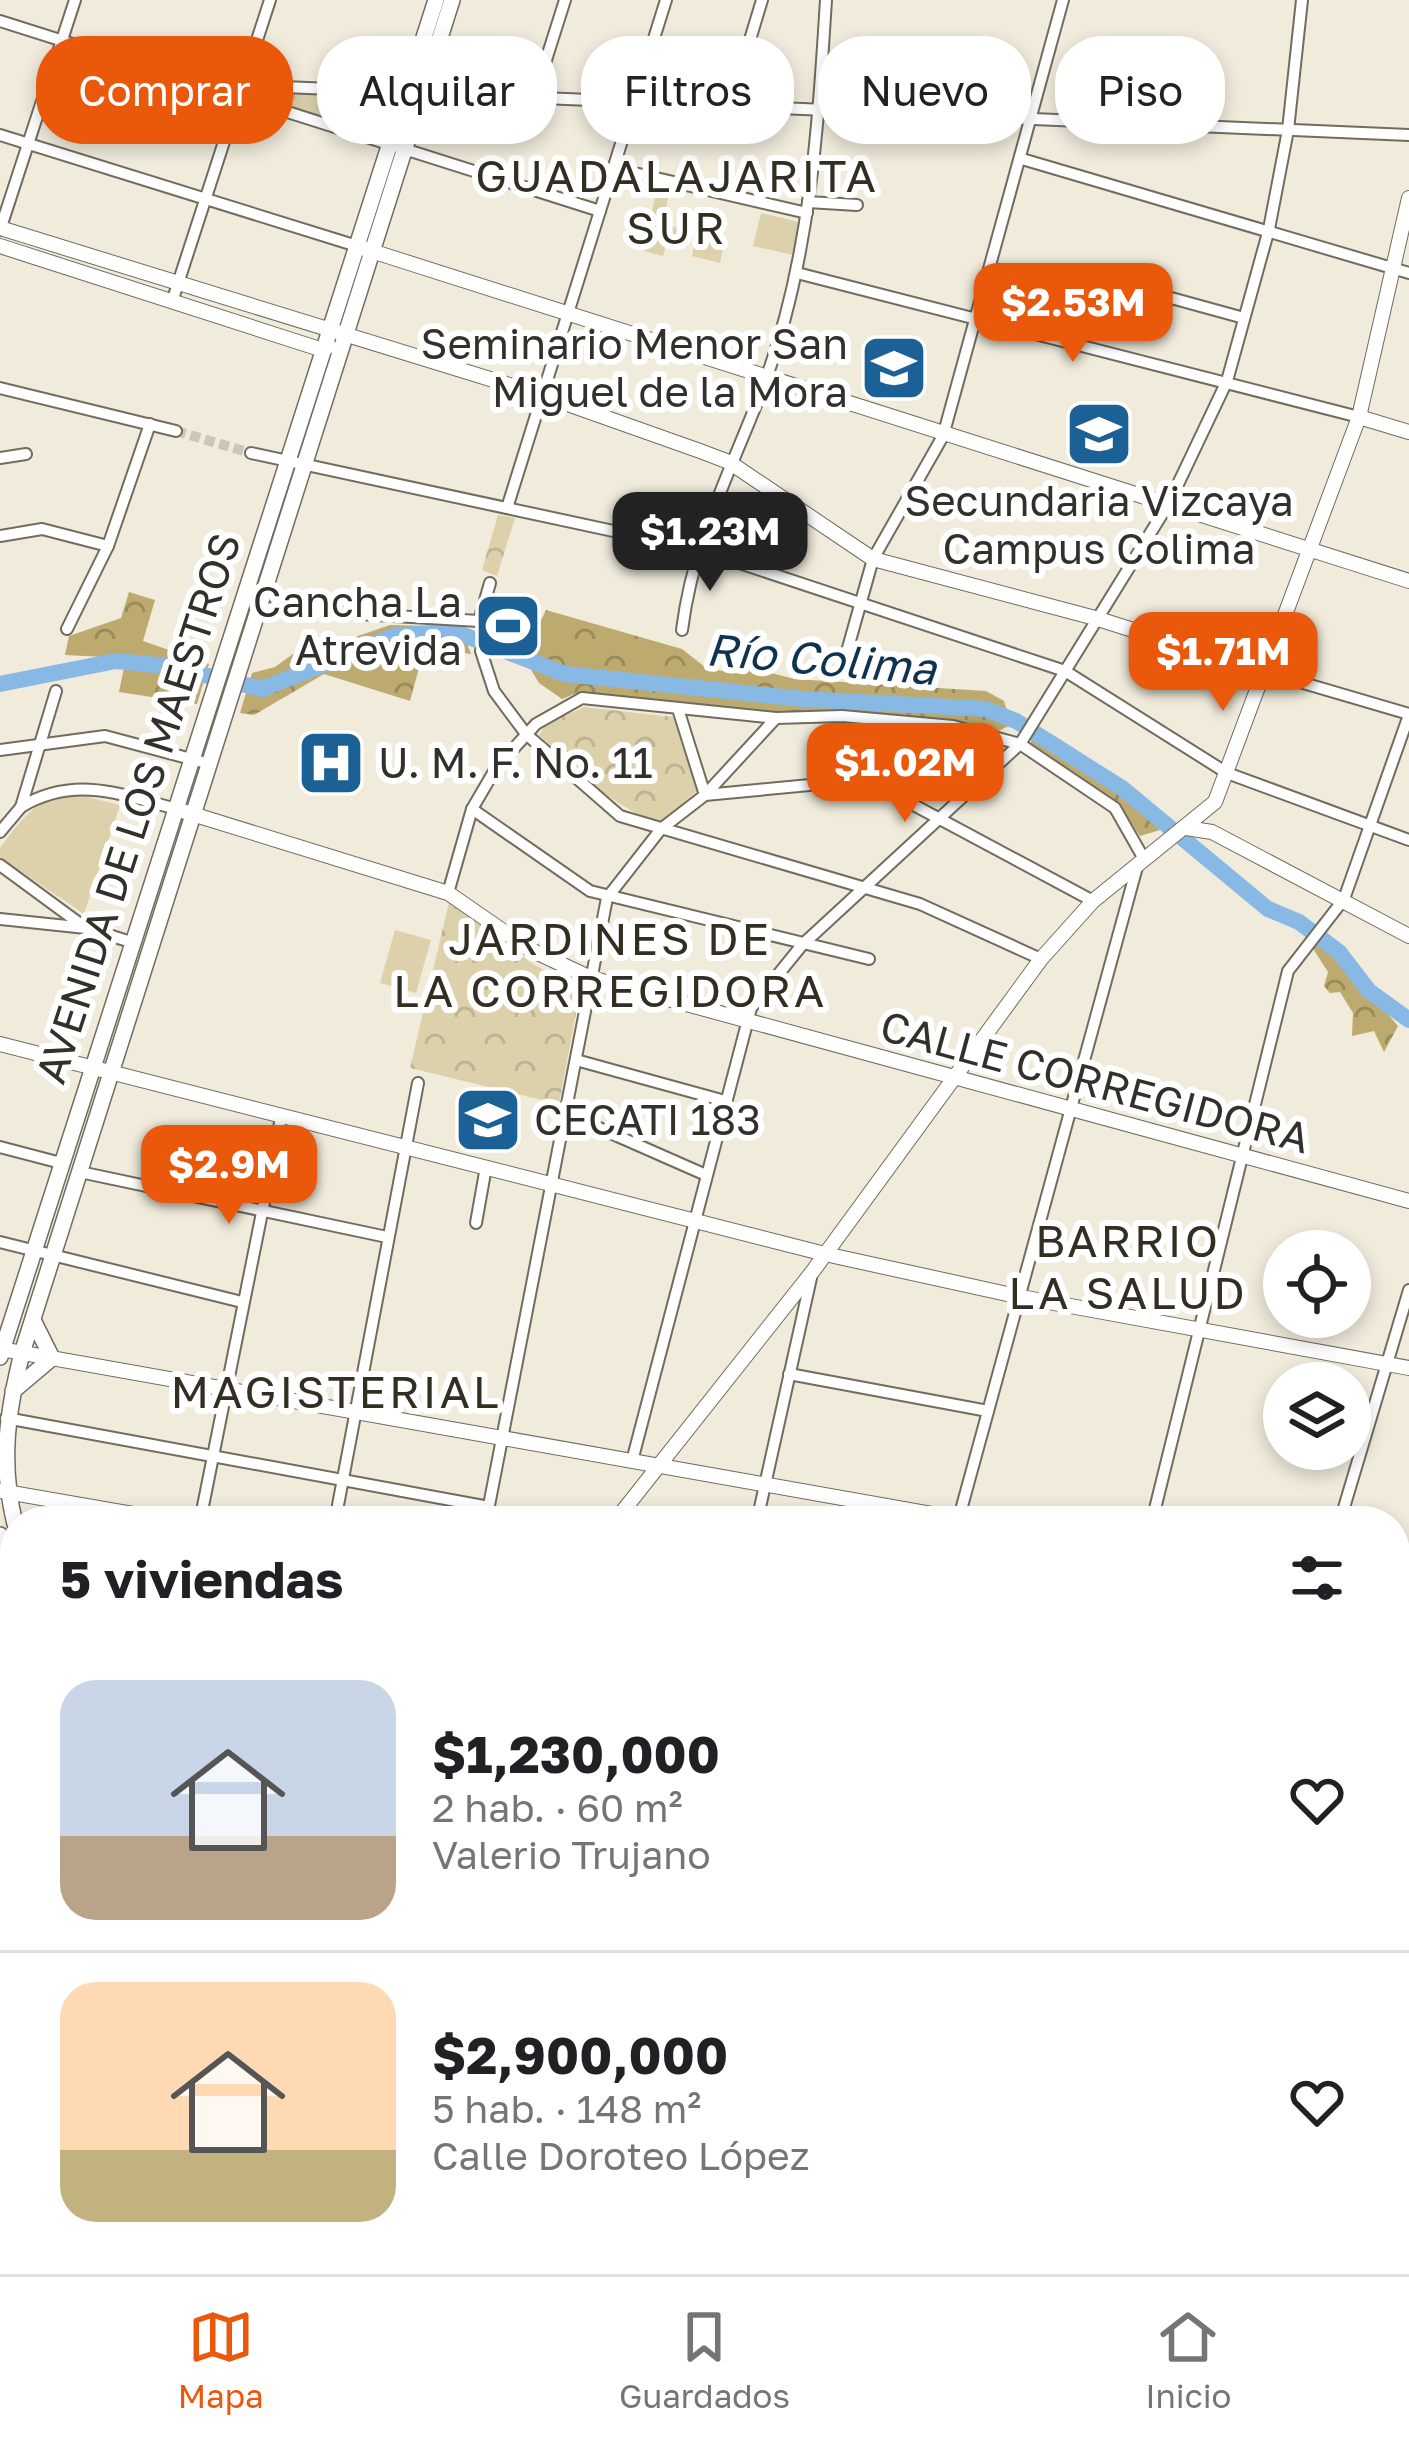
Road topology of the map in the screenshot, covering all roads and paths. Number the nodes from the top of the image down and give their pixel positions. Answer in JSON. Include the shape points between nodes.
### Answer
{"nodes":[{"id":1,"x":75,"y":0,"type":"edge"},
{"id":2,"x":270,"y":0,"type":"edge"},
{"id":3,"x":436,"y":0,"type":"edge"},
{"id":4,"x":452,"y":0,"type":"edge"},
{"id":5,"x":566,"y":0,"type":"edge"},
{"id":6,"x":666,"y":0,"type":"edge"},
{"id":7,"x":762,"y":0,"type":"edge"},
{"id":8,"x":826,"y":0,"type":"edge"},
{"id":9,"x":1063,"y":0,"type":"edge"},
{"id":10,"x":1303,"y":0,"type":"edge"},
{"id":11,"x":0,"y":21,"type":"edge"},
{"id":12,"x":44,"y":36,"type":"edge"},
{"id":13,"x":63,"y":36,"type":"edge"},
{"id":14,"x":258,"y":36,"type":"edge"},
{"id":15,"x":428,"y":36,"type":"edge"},
{"id":16,"x":438,"y":36,"type":"edge"},
{"id":17,"x":554,"y":36,"type":"edge"},
{"id":18,"x":655,"y":36,"type":"edge"},
{"id":19,"x":751,"y":36,"type":"edge"},
{"id":20,"x":824,"y":36,"type":"edge"},
{"id":21,"x":293,"y":110,"type":"edge"},
{"id":22,"x":36,"y":119,"type":"edge"},
{"id":23,"x":818,"y":119,"type":"edge"},
{"id":24,"x":1032,"y":119,"type":"junction"},
{"id":25,"x":1288,"y":130,"type":"junction"},
{"id":26,"x":0,"y":135,"type":"edge"},
{"id":27,"x":1409,"y":135,"type":"edge"},
{"id":28,"x":28,"y":144,"type":"junction"},
{"id":29,"x":223,"y":144,"type":"edge"},
{"id":30,"x":621,"y":144,"type":"edge"},
{"id":31,"x":398,"y":145,"type":"junction"},
{"id":32,"x":1022,"y":159,"type":"junction"},
{"id":33,"x":614,"y":168,"type":"junction"},
{"id":34,"x":206,"y":197,"type":"junction"},
{"id":35,"x":1409,"y":198,"type":"edge"},
{"id":36,"x":857,"y":205,"type":"dead end"},
{"id":37,"x":808,"y":208,"type":"junction"},
{"id":38,"x":600,"y":211,"type":"junction"},
{"id":39,"x":0,"y":229,"type":"edge"},
{"id":40,"x":1269,"y":229,"type":"junction"},
{"id":41,"x":0,"y":246,"type":"edge"},
{"id":42,"x":364,"y":249,"type":"junction"},
{"id":43,"x":1402,"y":270,"type":"edge"},
{"id":44,"x":797,"y":273,"type":"junction"},
{"id":45,"x":1102,"y":279,"type":"dead end"},
{"id":46,"x":177,"y":284,"type":"junction"},
{"id":47,"x":172,"y":302,"type":"junction"},
{"id":48,"x":568,"y":314,"type":"junction"},
{"id":49,"x":977,"y":316,"type":"junction"},
{"id":50,"x":1244,"y":318,"type":"junction"},
{"id":51,"x":336,"y":335,"type":"junction"},
{"id":52,"x":322,"y":350,"type":"junction"},
{"id":53,"x":766,"y":378,"type":"junction"},
{"id":54,"x":1226,"y":381,"type":"junction"},
{"id":55,"x":0,"y":388,"type":"edge"},
{"id":56,"x":542,"y":395,"type":"junction"},
{"id":57,"x":1358,"y":417,"type":"junction"},
{"id":58,"x":149,"y":424,"type":"junction"},
{"id":59,"x":176,"y":431,"type":"tunnel mouth"},
{"id":60,"x":1409,"y":433,"type":"edge"},
{"id":61,"x":944,"y":436,"type":"junction"},
{"id":62,"x":250,"y":453,"type":"tunnel mouth"},
{"id":63,"x":26,"y":454,"type":"dead end"},
{"id":64,"x":0,"y":458,"type":"edge"},
{"id":65,"x":729,"y":463,"type":"junction"},
{"id":66,"x":296,"y":465,"type":"junction"},
{"id":67,"x":1169,"y":503,"type":"junction"},
{"id":68,"x":507,"y":508,"type":"junction"},
{"id":69,"x":0,"y":536,"type":"edge"},
{"id":70,"x":107,"y":546,"type":"junction"},
{"id":71,"x":698,"y":549,"type":"junction"},
{"id":72,"x":1311,"y":551,"type":"junction"},
{"id":73,"x":873,"y":559,"type":"junction"},
{"id":74,"x":1409,"y":581,"type":"edge"},
{"id":75,"x":490,"y":583,"type":"dead end"},
{"id":76,"x":860,"y":603,"type":"junction"},
{"id":77,"x":260,"y":608,"type":"junction"},
{"id":78,"x":1095,"y":618,"type":"junction"},
{"id":79,"x":67,"y":629,"type":"dead end"},
{"id":80,"x":682,"y":630,"type":"dead end"},
{"id":81,"x":481,"y":652,"type":"dead end"},
{"id":82,"x":844,"y":662,"type":"dead end"},
{"id":83,"x":1065,"y":671,"type":"junction"},
{"id":84,"x":1266,"y":672,"type":"junction"},
{"id":85,"x":56,"y":692,"type":"dead end"},
{"id":86,"x":678,"y":709,"type":"junction"},
{"id":87,"x":1409,"y":714,"type":"edge"},
{"id":88,"x":776,"y":718,"type":"junction"},
{"id":89,"x":526,"y":734,"type":"junction"},
{"id":90,"x":1020,"y":745,"type":"junction"},
{"id":91,"x":40,"y":746,"type":"junction"},
{"id":92,"x":0,"y":750,"type":"edge"},
{"id":93,"x":192,"y":758,"type":"junction"},
{"id":94,"x":210,"y":764,"type":"junction"},
{"id":95,"x":1227,"y":773,"type":"junction"},
{"id":96,"x":705,"y":795,"type":"junction"},
{"id":97,"x":1215,"y":802,"type":"junction"},
{"id":98,"x":22,"y":807,"type":"junction"},
{"id":99,"x":472,"y":809,"type":"junction"},
{"id":100,"x":184,"y":811,"type":"junction"},
{"id":101,"x":938,"y":816,"type":"junction"},
{"id":102,"x":1369,"y":826,"type":"junction"},
{"id":103,"x":1186,"y":828,"type":"junction"},
{"id":104,"x":661,"y":830,"type":"junction"},
{"id":105,"x":0,"y":832,"type":"edge"},
{"id":106,"x":1212,"y":832,"type":"junction"},
{"id":107,"x":1409,"y":840,"type":"edge"},
{"id":108,"x":1144,"y":859,"type":"junction"},
{"id":109,"x":0,"y":865,"type":"edge"},
{"id":110,"x":858,"y":890,"type":"junction"},
{"id":111,"x":448,"y":893,"type":"junction"},
{"id":112,"x":607,"y":898,"type":"junction"},
{"id":113,"x":1343,"y":899,"type":"junction"},
{"id":114,"x":1093,"y":901,"type":"junction"},
{"id":115,"x":0,"y":919,"type":"edge"},
{"id":116,"x":86,"y":928,"type":"junction"},
{"id":117,"x":1409,"y":936,"type":"edge"},
{"id":118,"x":131,"y":942,"type":"junction"},
{"id":119,"x":802,"y":945,"type":"junction"},
{"id":120,"x":869,"y":959,"type":"dead end"},
{"id":121,"x":1041,"y":959,"type":"junction"},
{"id":122,"x":591,"y":978,"type":"junction"},
{"id":123,"x":745,"y":1021,"type":"junction"},
{"id":124,"x":0,"y":1044,"type":"edge"},
{"id":125,"x":575,"y":1060,"type":"junction"},
{"id":126,"x":93,"y":1066,"type":"junction"},
{"id":127,"x":112,"y":1071,"type":"junction"},
{"id":128,"x":953,"y":1078,"type":"junction"},
{"id":129,"x":418,"y":1083,"type":"dead end"},
{"id":130,"x":724,"y":1101,"type":"junction"},
{"id":131,"x":1072,"y":1112,"type":"junction"},
{"id":132,"x":565,"y":1113,"type":"junction"},
{"id":133,"x":280,"y":1118,"type":"junction"},
{"id":134,"x":404,"y":1146,"type":"junction"},
{"id":135,"x":0,"y":1148,"type":"edge"},
{"id":136,"x":1246,"y":1156,"type":"junction"},
{"id":137,"x":62,"y":1163,"type":"junction"},
{"id":138,"x":486,"y":1167,"type":"junction"},
{"id":139,"x":80,"y":1172,"type":"junction"},
{"id":140,"x":706,"y":1175,"type":"junction"},
{"id":141,"x":552,"y":1184,"type":"junction"},
{"id":142,"x":1409,"y":1202,"type":"edge"},
{"id":143,"x":262,"y":1211,"type":"junction"},
{"id":144,"x":476,"y":1223,"type":"dead end"},
{"id":145,"x":693,"y":1223,"type":"junction"},
{"id":146,"x":388,"y":1237,"type":"junction"},
{"id":147,"x":0,"y":1242,"type":"edge"},
{"id":148,"x":35,"y":1251,"type":"junction"},
{"id":149,"x":824,"y":1254,"type":"junction"},
{"id":150,"x":54,"y":1255,"type":"junction"},
{"id":151,"x":812,"y":1271,"type":"junction"},
{"id":152,"x":1409,"y":1290,"type":"edge"},
{"id":153,"x":1021,"y":1297,"type":"junction"},
{"id":154,"x":242,"y":1302,"type":"junction"},
{"id":155,"x":7,"y":1314,"type":"edge"},
{"id":156,"x":33,"y":1320,"type":"junction"},
{"id":157,"x":1201,"y":1331,"type":"junction"},
{"id":158,"x":1,"y":1352,"type":"edge"},
{"id":159,"x":22,"y":1353,"type":"junction"},
{"id":160,"x":52,"y":1358,"type":"junction"},
{"id":161,"x":1387,"y":1364,"type":"junction"},
{"id":162,"x":1409,"y":1368,"type":"edge"},
{"id":163,"x":789,"y":1374,"type":"junction"},
{"id":164,"x":225,"y":1388,"type":"junction"},
{"id":165,"x":13,"y":1391,"type":"junction"},
{"id":166,"x":988,"y":1411,"type":"junction"},
{"id":167,"x":355,"y":1412,"type":"junction"},
{"id":168,"x":6,"y":1418,"type":"junction"},
{"id":169,"x":502,"y":1438,"type":"junction"},
{"id":170,"x":215,"y":1454,"type":"junction"},
{"id":171,"x":632,"y":1461,"type":"junction"},
{"id":172,"x":656,"y":1465,"type":"junction"},
{"id":173,"x":343,"y":1480,"type":"junction"},
{"id":174,"x":766,"y":1484,"type":"junction"},
{"id":175,"x":3,"y":1492,"type":"edge"},
{"id":176,"x":85,"y":1506,"type":"edge"},
{"id":177,"x":203,"y":1506,"type":"edge"},
{"id":178,"x":338,"y":1506,"type":"edge"},
{"id":179,"x":484,"y":1506,"type":"edge"},
{"id":180,"x":489,"y":1506,"type":"edge"},
{"id":181,"x":627,"y":1506,"type":"edge"},
{"id":182,"x":761,"y":1506,"type":"edge"},
{"id":183,"x":886,"y":1506,"type":"edge"},
{"id":184,"x":965,"y":1506,"type":"edge"},
{"id":185,"x":1156,"y":1506,"type":"edge"},
{"id":186,"x":1344,"y":1506,"type":"edge"}],
"edges":[{"from":1,"to":13,"type":"street"},
{"from":2,"to":14,"type":"street"},
{"from":3,"to":15,"type":"main road"},
{"from":4,"to":16,"type":"main road"},
{"from":5,"to":17,"type":"street"},
{"from":6,"to":18,"type":"street"},
{"from":7,"to":19,"type":"street"},
{"from":8,"to":20,"type":"street"},
{"from":9,"to":24,"type":"street"},
{"from":10,"to":25,"type":"street"},
{"from":11,"to":12,"type":"street"},
{"from":21,"to":31,"type":"street"},
{"from":22,"to":28,"type":"street"},
{"from":23,"to":37,"type":"street"},
{"from":24,"to":25,"type":"street"},
{"from":24,"to":32,"type":"street"},
{"from":25,"to":27,"type":"street"},
{"from":25,"to":40,"type":"street"},
{"from":26,"to":28,"type":"street"},
{"from":28,"to":34,"type":"street"},
{"from":28,"to":39,"type":"street"},
{"from":29,"to":34,"type":"street"},
{"from":30,"to":33,"type":"street"},
{"from":31,"to":38,"type":"street"},
{"from":31,"to":42,"type":"main road"},
{"from":32,"to":40,"type":"street"},
{"from":32,"to":49,"type":"street"},
{"from":33,"to":37,"type":"street"},
{"from":33,"to":38,"type":"street"},
{"from":34,"to":42,"type":"street"},
{"from":34,"to":46,"type":"street"},
{"from":35,"to":43,"type":"street"},
{"from":36,"to":37,"type":"street"},
{"from":37,"to":44,"type":"street"},
{"from":38,"to":48,"type":"street"},
{"from":39,"to":46,"type":"street"},
{"from":40,"to":43,"type":"street"},
{"from":40,"to":50,"type":"street"},
{"from":41,"to":47,"type":"street"},
{"from":42,"to":48,"type":"street"},
{"from":42,"to":51,"type":"main road"},
{"from":43,"to":57,"type":"street"},
{"from":44,"to":49,"type":"street"},
{"from":44,"to":53,"type":"street"},
{"from":45,"to":50,"type":"street"},
{"from":46,"to":47,"type":"street"},
{"from":46,"to":51,"type":"street"},
{"from":47,"to":52,"type":"street"},
{"from":48,"to":53,"type":"street"},
{"from":48,"to":56,"type":"street"},
{"from":49,"to":54,"type":"street"},
{"from":49,"to":61,"type":"street"},
{"from":50,"to":54,"type":"street"},
{"from":51,"to":52,"type":"main road","name":"AVENIDA DE LOS MAESTROS"},
{"from":51,"to":56,"type":"street"},
{"from":51,"to":66,"type":"main road","name":"AVENIDA DE LOS MAESTROS"},
{"from":52,"to":66,"type":"main road","name":"AVENIDA DE LOS MAESTROS"},
{"from":53,"to":61,"type":"street"},
{"from":53,"to":65,"type":"street"},
{"from":54,"to":57,"type":"street"},
{"from":54,"to":67,"type":"street"},
{"from":55,"to":58,"type":"street"},
{"from":56,"to":65,"type":"street"},
{"from":56,"to":68,"type":"street"},
{"from":57,"to":60,"type":"street"},
{"from":57,"to":72,"type":"street"},
{"from":58,"to":59,"type":"street"},
{"from":58,"to":70,"type":"street"},
{"from":61,"to":67,"type":"street"},
{"from":61,"to":73,"type":"street"},
{"from":62,"to":66,"type":"street"},
{"from":63,"to":64,"type":"street"},
{"from":65,"to":71,"type":"street"},
{"from":65,"to":73,"type":"street"},
{"from":66,"to":68,"type":"street"},
{"from":66,"to":77,"type":"main road","name":"AVENIDA DE LOS MAESTROS"},
{"from":66,"to":93,"type":"main road","name":"AVENIDA DE LOS MAESTROS"},
{"from":67,"to":72,"type":"street"},
{"from":67,"to":78,"type":"street"},
{"from":68,"to":71,"type":"street"},
{"from":69,"to":70,"type":"street","via":[[42,530]]},
{"from":70,"to":79,"type":"street"},
{"from":71,"to":76,"type":"street"},
{"from":71,"to":80,"type":"street"},
{"from":72,"to":74,"type":"street"},
{"from":72,"to":84,"type":"street"},
{"from":73,"to":76,"type":"street"},
{"from":73,"to":78,"type":"street"},
{"from":75,"to":77,"type":"street","via":[[479,621]]},
{"from":76,"to":82,"type":"street"},
{"from":76,"to":83,"type":"street"},
{"from":77,"to":94,"type":"main road","name":"AVENIDA DE LOS MAESTROS"},
{"from":78,"to":83,"type":"street"},
{"from":78,"to":84,"type":"street"},
{"from":81,"to":89,"type":"street","via":[[494,691]]},
{"from":83,"to":90,"type":"street"},
{"from":83,"to":95,"type":"street"},
{"from":84,"to":87,"type":"street"},
{"from":84,"to":95,"type":"street"},
{"from":85,"to":91,"type":"street"},
{"from":86,"to":88,"type":"street"},
{"from":86,"to":89,"type":"street","via":[[582,698]]},
{"from":86,"to":96,"type":"street"},
{"from":87,"to":102,"type":"street"},
{"from":88,"to":90,"type":"street","via":[[953,726]]},
{"from":88,"to":96,"type":"street"},
{"from":89,"to":99,"type":"street"},
{"from":89,"to":104,"type":"street","via":[[620,816]]},
{"from":90,"to":101,"type":"street"},
{"from":90,"to":108,"type":"street","via":[[1115,808]]},
{"from":91,"to":92,"type":"street"},
{"from":91,"to":93,"type":"street","via":[[105,736]]},
{"from":91,"to":98,"type":"street"},
{"from":93,"to":94,"type":"street"},
{"from":93,"to":100,"type":"main road","name":"AVENIDA DE LOS MAESTROS"},
{"from":94,"to":100,"type":"main road","name":"AVENIDA DE LOS MAESTROS"},
{"from":95,"to":97,"type":"street"},
{"from":95,"to":102,"type":"street"},
{"from":96,"to":101,"type":"street","via":[[831,783],[882,788]]},
{"from":96,"to":104,"type":"street"},
{"from":97,"to":103,"type":"street"},
{"from":97,"to":106,"type":"street"},
{"from":98,"to":100,"type":"street","name":"CALLE CORREGIDORA","via":[[80,787]]},
{"from":98,"to":105,"type":"street"},
{"from":99,"to":111,"type":"street"},
{"from":99,"to":112,"type":"street"},
{"from":100,"to":111,"type":"street","name":"CALLE CORREGIDORA"},
{"from":100,"to":118,"type":"main road","name":"AVENIDA DE LOS MAESTROS"},
{"from":100,"to":127,"type":"main road","name":"AVENIDA DE LOS MAESTROS"},
{"from":101,"to":110,"type":"street"},
{"from":101,"to":114,"type":"street"},
{"from":102,"to":107,"type":"street"},
{"from":102,"to":113,"type":"street"},
{"from":103,"to":106,"type":"street"},
{"from":103,"to":108,"type":"street"},
{"from":104,"to":110,"type":"street"},
{"from":104,"to":112,"type":"street"},
{"from":106,"to":113,"type":"street"},
{"from":108,"to":114,"type":"street"},
{"from":108,"to":131,"type":"street"},
{"from":109,"to":116,"type":"street"},
{"from":110,"to":119,"type":"street"},
{"from":110,"to":121,"type":"street","via":[[920,904]]},
{"from":111,"to":122,"type":"street","name":"CALLE CORREGIDORA","via":[[542,956]]},
{"from":112,"to":119,"type":"street"},
{"from":112,"to":122,"type":"street"},
{"from":113,"to":117,"type":"street"},
{"from":113,"to":136,"type":"street","via":[[1288,971]]},
{"from":114,"to":121,"type":"street"},
{"from":115,"to":116,"type":"street"},
{"from":116,"to":118,"type":"street"},
{"from":118,"to":126,"type":"main road","name":"AVENIDA DE LOS MAESTROS"},
{"from":119,"to":120,"type":"street"},
{"from":119,"to":123,"type":"street"},
{"from":121,"to":128,"type":"street"},
{"from":122,"to":123,"type":"street","name":"CALLE CORREGIDORA"},
{"from":122,"to":125,"type":"street"},
{"from":123,"to":128,"type":"street","name":"CALLE CORREGIDORA"},
{"from":123,"to":130,"type":"street"},
{"from":124,"to":126,"type":"street"},
{"from":125,"to":130,"type":"street"},
{"from":125,"to":132,"type":"street"},
{"from":126,"to":127,"type":"street"},
{"from":126,"to":137,"type":"main road","name":"AVENIDA DE LOS MAESTROS"},
{"from":127,"to":133,"type":"street"},
{"from":127,"to":139,"type":"main road","name":"AVENIDA DE LOS MAESTROS"},
{"from":128,"to":131,"type":"street","name":"CALLE CORREGIDORA"},
{"from":128,"to":149,"type":"street"},
{"from":129,"to":134,"type":"street"},
{"from":130,"to":140,"type":"street"},
{"from":131,"to":136,"type":"street","name":"CALLE CORREGIDORA"},
{"from":131,"to":153,"type":"street"},
{"from":132,"to":140,"type":"street"},
{"from":132,"to":141,"type":"street"},
{"from":133,"to":134,"type":"street"},
{"from":133,"to":143,"type":"street"},
{"from":134,"to":138,"type":"street"},
{"from":134,"to":146,"type":"street"},
{"from":135,"to":137,"type":"street"},
{"from":136,"to":142,"type":"street","name":"CALLE CORREGIDORA"},
{"from":136,"to":157,"type":"street"},
{"from":137,"to":148,"type":"main road","name":"AVENIDA DE LOS MAESTROS"},
{"from":138,"to":141,"type":"street"},
{"from":138,"to":144,"type":"street"},
{"from":139,"to":143,"type":"street"},
{"from":139,"to":150,"type":"main road","name":"AVENIDA DE LOS MAESTROS"},
{"from":140,"to":145,"type":"street"},
{"from":141,"to":145,"type":"street"},
{"from":141,"to":169,"type":"street"},
{"from":143,"to":146,"type":"street"},
{"from":143,"to":154,"type":"street"},
{"from":145,"to":149,"type":"street"},
{"from":145,"to":171,"type":"street"},
{"from":146,"to":167,"type":"street"},
{"from":147,"to":148,"type":"street"},
{"from":148,"to":150,"type":"street"},
{"from":148,"to":155,"type":"main road","name":"AVENIDA DE LOS MAESTROS"},
{"from":149,"to":151,"type":"street"},
{"from":149,"to":153,"type":"street"},
{"from":150,"to":154,"type":"street"},
{"from":150,"to":156,"type":"main road","name":"AVENIDA DE LOS MAESTROS"},
{"from":151,"to":163,"type":"street"},
{"from":151,"to":172,"type":"street"},
{"from":152,"to":161,"type":"street"},
{"from":153,"to":157,"type":"street"},
{"from":153,"to":166,"type":"street"},
{"from":154,"to":164,"type":"street"},
{"from":155,"to":158,"type":"main road","name":"AVENIDA DE LOS MAESTROS"},
{"from":156,"to":159,"type":"main road","name":"AVENIDA DE LOS MAESTROS"},
{"from":156,"to":160,"type":"main road"},
{"from":157,"to":161,"type":"street"},
{"from":157,"to":185,"type":"street"},
{"from":158,"to":159,"type":"street"},
{"from":159,"to":160,"type":"street"},
{"from":159,"to":165,"type":"main road","name":"AVENIDA DE LOS MAESTROS"},
{"from":160,"to":164,"type":"street"},
{"from":160,"to":165,"type":"main road"},
{"from":161,"to":162,"type":"street"},
{"from":161,"to":186,"type":"street"},
{"from":163,"to":166,"type":"street"},
{"from":163,"to":174,"type":"street"},
{"from":164,"to":167,"type":"street"},
{"from":164,"to":170,"type":"street"},
{"from":165,"to":168,"type":"main road","name":"AVENIDA DE LOS MAESTROS"},
{"from":166,"to":184,"type":"street"},
{"from":167,"to":169,"type":"street"},
{"from":167,"to":173,"type":"street"},
{"from":168,"to":170,"type":"street"},
{"from":168,"to":175,"type":"main road","name":"AVENIDA DE LOS MAESTROS"},
{"from":169,"to":171,"type":"street"},
{"from":169,"to":180,"type":"street"},
{"from":170,"to":173,"type":"street"},
{"from":170,"to":177,"type":"street"},
{"from":171,"to":172,"type":"street"},
{"from":172,"to":174,"type":"street"},
{"from":172,"to":181,"type":"street"},
{"from":173,"to":178,"type":"street"},
{"from":173,"to":179,"type":"street"},
{"from":174,"to":182,"type":"street"},
{"from":174,"to":183,"type":"street"},
{"from":175,"to":176,"type":"street"}]}
